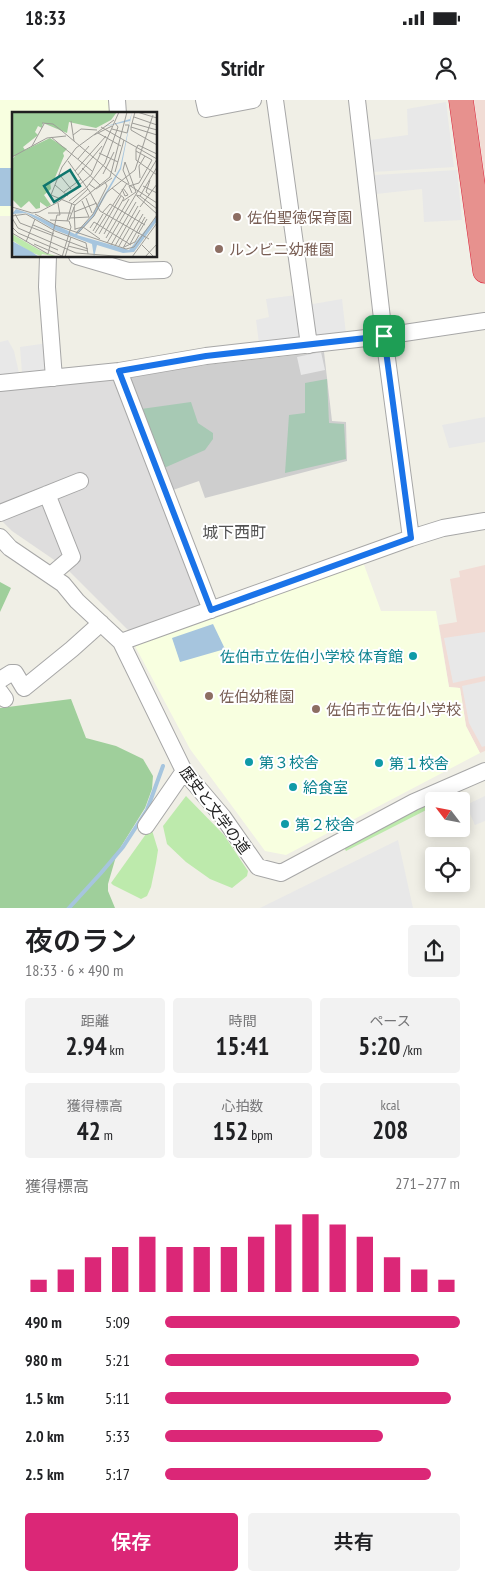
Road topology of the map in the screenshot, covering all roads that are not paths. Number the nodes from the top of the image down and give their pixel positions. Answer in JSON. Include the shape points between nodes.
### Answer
{"nodes":[{"id":1,"x":204,"y":100,"type":"edge"},
{"id":2,"x":254,"y":100,"type":"edge"},
{"id":3,"x":275,"y":100,"type":"edge"},
{"id":4,"x":357,"y":100,"type":"edge"},
{"id":5,"x":462,"y":100,"type":"edge"},
{"id":6,"x":48,"y":258,"type":"edge"},
{"id":7,"x":96,"y":259,"type":"edge"},
{"id":8,"x":164,"y":270,"type":"dead end"},
{"id":9,"x":485,"y":271,"type":"edge"},
{"id":10,"x":485,"y":321,"type":"edge"},
{"id":11,"x":384,"y":336,"type":"junction"},
{"id":12,"x":309,"y":345,"type":"junction"},
{"id":13,"x":119,"y":371,"type":"junction"},
{"id":14,"x":54,"y":378,"type":"junction"},
{"id":15,"x":0,"y":384,"type":"edge"},
{"id":16,"x":80,"y":481,"type":"dead end"},
{"id":17,"x":47,"y":494,"type":"junction"},
{"id":18,"x":0,"y":513,"type":"edge"},
{"id":19,"x":485,"y":521,"type":"edge"},
{"id":20,"x":0,"y":538,"type":"edge"},
{"id":21,"x":411,"y":538,"type":"junction"},
{"id":22,"x":51,"y":576,"type":"junction"},
{"id":23,"x":211,"y":610,"type":"junction"},
{"id":24,"x":101,"y":623,"type":"junction"},
{"id":25,"x":121,"y":642,"type":"junction"},
{"id":26,"x":0,"y":680,"type":"edge"},
{"id":27,"x":184,"y":771,"type":"junction"},
{"id":28,"x":485,"y":771,"type":"edge"},
{"id":29,"x":146,"y":826,"type":"dead end"}],
"edges":[{"from":1,"to":2,"type":"street","via":[[206,109]]},
{"from":3,"to":12,"type":"street"},
{"from":4,"to":11,"type":"street"},
{"from":5,"to":9,"type":"highway"},
{"from":6,"to":14,"type":"street"},
{"from":7,"to":8,"type":"street","via":[[128,271]]},
{"from":10,"to":11,"type":"street"},
{"from":11,"to":12,"type":"street"},
{"from":11,"to":21,"type":"street"},
{"from":12,"to":13,"type":"street","via":[[206,356]]},
{"from":13,"to":14,"type":"street"},
{"from":13,"to":23,"type":"street"},
{"from":14,"to":15,"type":"street"},
{"from":16,"to":17,"type":"street"},
{"from":17,"to":18,"type":"street"},
{"from":17,"to":22,"type":"street","via":[[72,557]]},
{"from":19,"to":21,"type":"street","via":[[443,528]]},
{"from":20,"to":22,"type":"street","name":"歴史と文学の道"},
{"from":21,"to":23,"type":"street"},
{"from":22,"to":24,"type":"street","name":"歴史と文学の道"},
{"from":23,"to":25,"type":"street"},
{"from":24,"to":25,"type":"street","name":"歴史と文学の道"},
{"from":24,"to":26,"type":"street","via":[[24,688],[15,673]]},
{"from":25,"to":27,"type":"street","name":"歴史と文学の道"},
{"from":27,"to":28,"type":"street","name":"歴史と文学の道","via":[[223,817],[258,867],[281,873],[414,802]]},
{"from":27,"to":29,"type":"street"}]}
